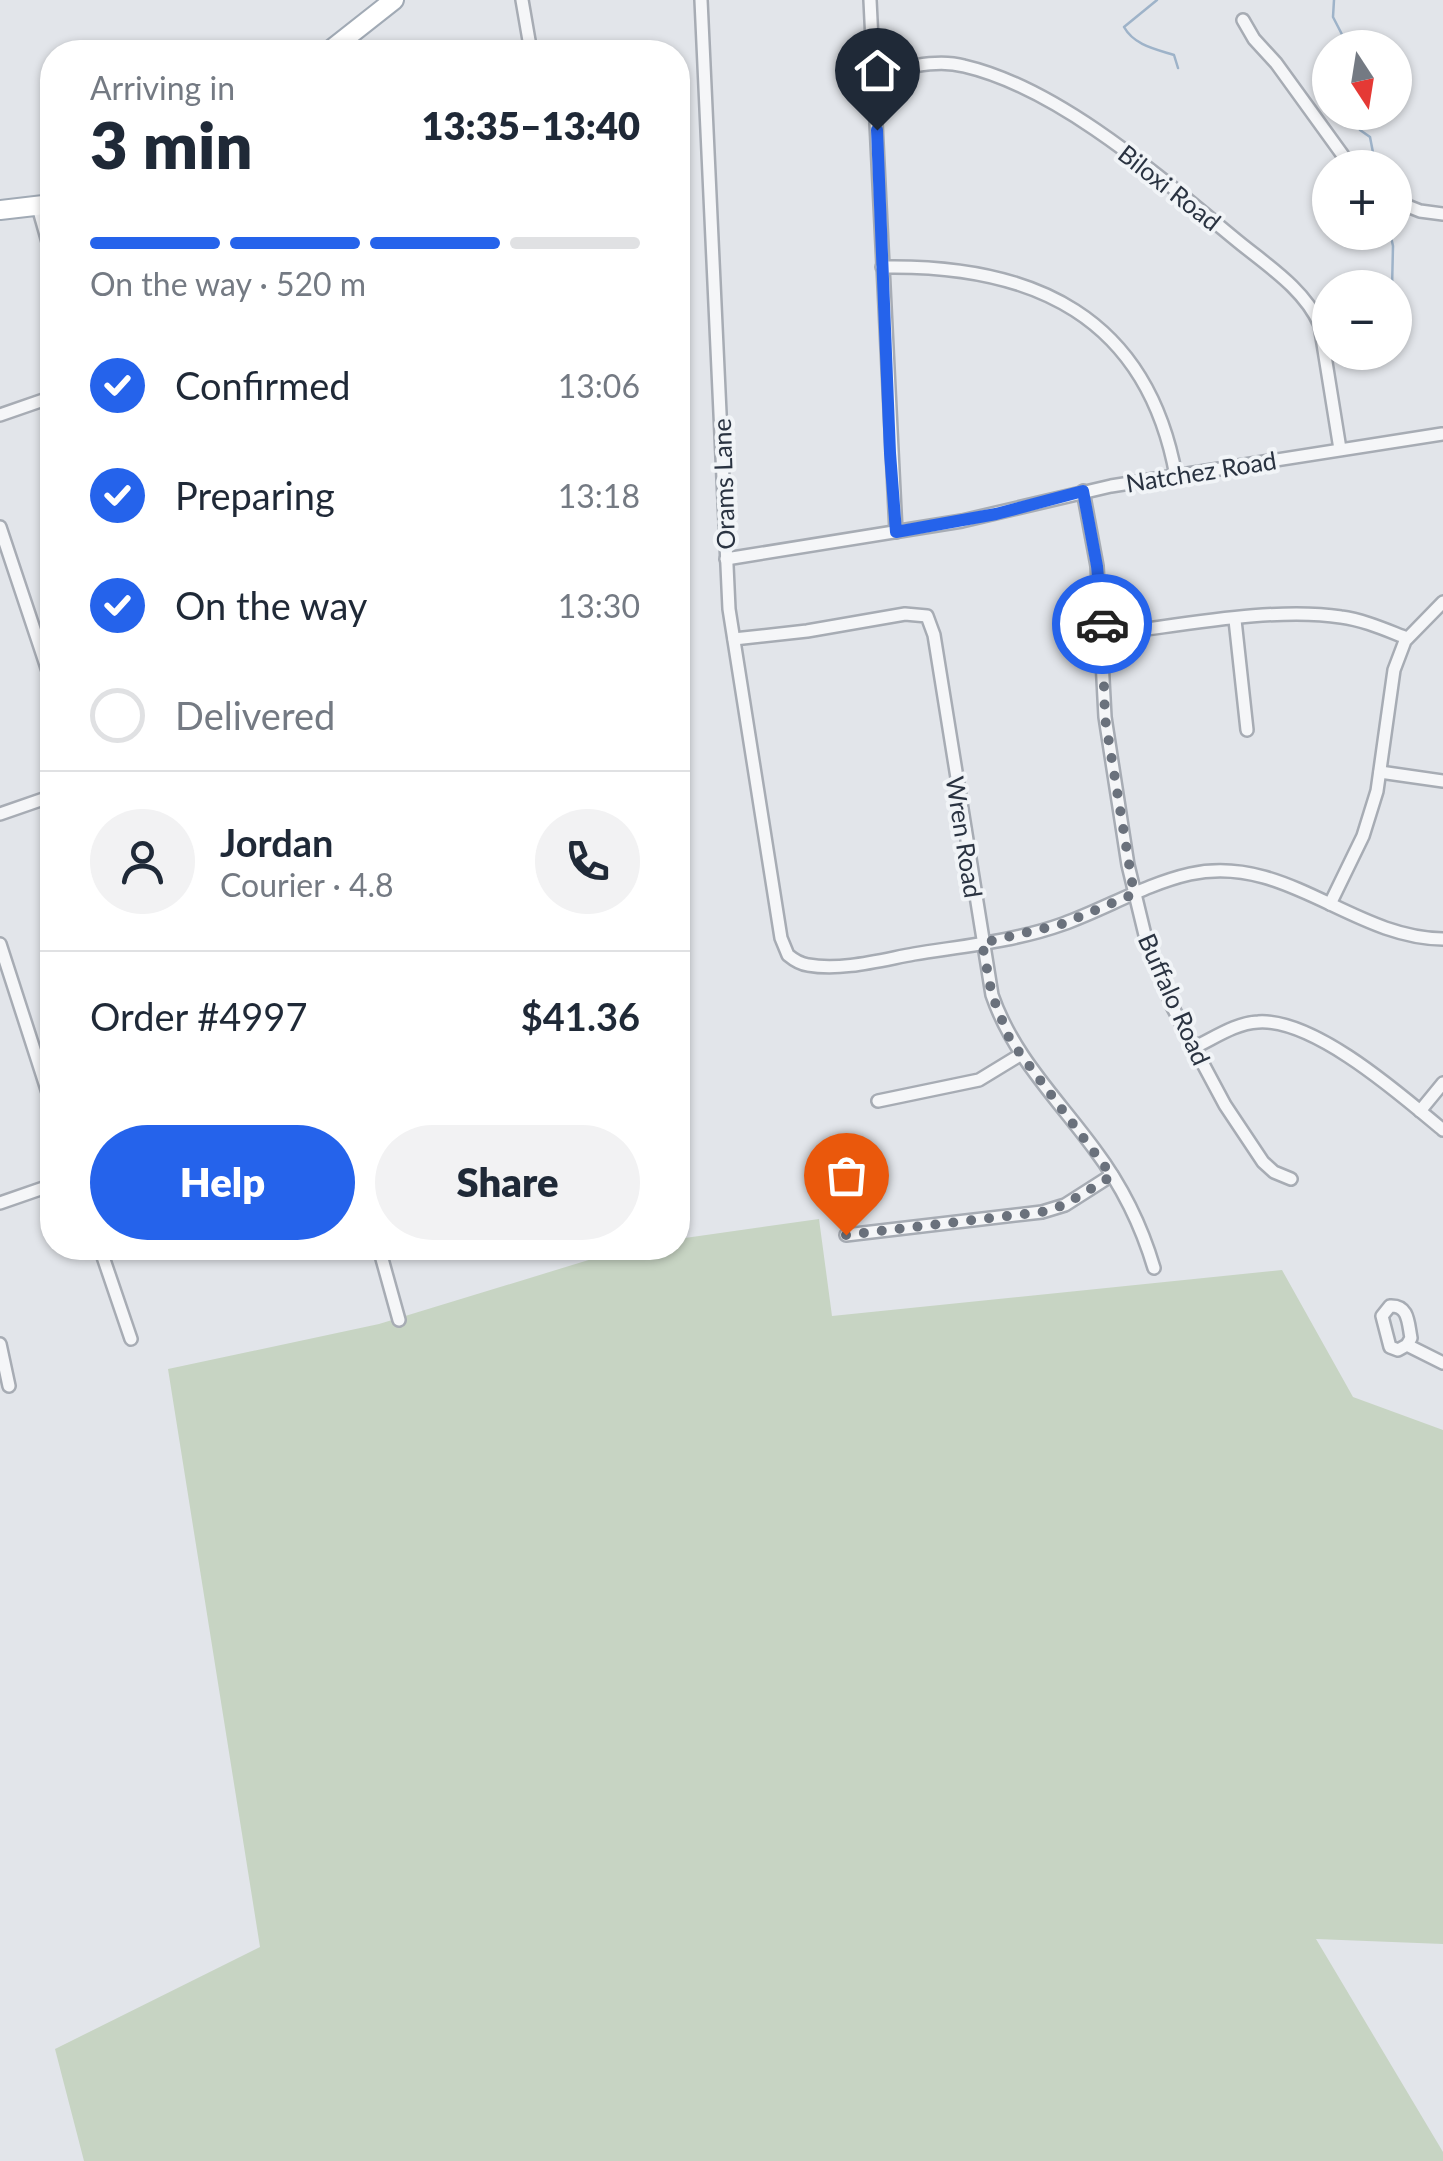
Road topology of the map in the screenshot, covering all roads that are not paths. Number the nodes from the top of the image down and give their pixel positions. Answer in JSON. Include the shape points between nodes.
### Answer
{"nodes":[{"id":1,"x":394,"y":0,"type":"edge"},
{"id":2,"x":522,"y":0,"type":"edge"},
{"id":3,"x":702,"y":0,"type":"edge"},
{"id":4,"x":870,"y":0,"type":"edge"},
{"id":5,"x":1244,"y":20,"type":"dead end"},
{"id":6,"x":343,"y":40,"type":"edge"},
{"id":7,"x":529,"y":40,"type":"edge"},
{"id":8,"x":874,"y":74,"type":"junction"},
{"id":9,"x":1339,"y":150,"type":"edge"},
{"id":10,"x":40,"y":206,"type":"edge"},
{"id":11,"x":1412,"y":208,"type":"edge"},
{"id":12,"x":0,"y":210,"type":"edge"},
{"id":13,"x":1443,"y":214,"type":"edge"},
{"id":14,"x":882,"y":267,"type":"junction"},
{"id":15,"x":40,"y":401,"type":"edge"},
{"id":16,"x":0,"y":415,"type":"edge"},
{"id":17,"x":1442,"y":434,"type":"edge"},
{"id":18,"x":1340,"y":449,"type":"junction"},
{"id":19,"x":1176,"y":476,"type":"junction"},
{"id":20,"x":1083,"y":491,"type":"junction"},
{"id":21,"x":0,"y":528,"type":"edge"},
{"id":22,"x":896,"y":532,"type":"junction"},
{"id":23,"x":726,"y":559,"type":"junction"},
{"id":24,"x":1443,"y":602,"type":"edge"},
{"id":25,"x":1235,"y":620,"type":"junction"},
{"id":26,"x":1102,"y":635,"type":"junction"},
{"id":27,"x":1407,"y":638,"type":"junction"},
{"id":28,"x":734,"y":639,"type":"junction"},
{"id":29,"x":40,"y":647,"type":"edge"},
{"id":30,"x":1247,"y":730,"type":"dead end"},
{"id":31,"x":1380,"y":772,"type":"junction"},
{"id":32,"x":1443,"y":780,"type":"edge"},
{"id":33,"x":40,"y":800,"type":"edge"},
{"id":34,"x":0,"y":814,"type":"edge"},
{"id":35,"x":1134,"y":894,"type":"junction"},
{"id":36,"x":1330,"y":904,"type":"junction"},
{"id":37,"x":1443,"y":939,"type":"edge"},
{"id":38,"x":982,"y":943,"type":"junction"},
{"id":39,"x":0,"y":944,"type":"edge"},
{"id":40,"x":1193,"y":1048,"type":"junction"},
{"id":41,"x":1020,"y":1054,"type":"junction"},
{"id":42,"x":40,"y":1067,"type":"edge"},
{"id":43,"x":1443,"y":1083,"type":"edge"},
{"id":44,"x":878,"y":1101,"type":"dead end"},
{"id":45,"x":1420,"y":1111,"type":"junction"},
{"id":46,"x":1443,"y":1130,"type":"edge"},
{"id":47,"x":1112,"y":1176,"type":"junction"},
{"id":48,"x":1291,"y":1179,"type":"dead end"},
{"id":49,"x":40,"y":1190,"type":"edge"},
{"id":50,"x":0,"y":1202,"type":"edge"},
{"id":51,"x":846,"y":1235,"type":"dead end"},
{"id":52,"x":104,"y":1260,"type":"edge"},
{"id":53,"x":382,"y":1260,"type":"edge"},
{"id":54,"x":1154,"y":1268,"type":"dead end"},
{"id":55,"x":399,"y":1320,"type":"dead end"},
{"id":56,"x":131,"y":1339,"type":"dead end"},
{"id":57,"x":0,"y":1344,"type":"edge"},
{"id":58,"x":1408,"y":1345,"type":"dead end"},
{"id":59,"x":1443,"y":1363,"type":"edge"},
{"id":60,"x":9,"y":1386,"type":"dead end"}],
"edges":[{"from":1,"to":6,"type":"main road"},
{"from":2,"to":7,"type":"street"},
{"from":3,"to":23,"type":"street","name":"Orams Lane"},
{"from":4,"to":8,"type":"street"},
{"from":5,"to":9,"type":"street"},
{"from":8,"to":14,"type":"street"},
{"from":8,"to":18,"type":"street","name":"Biloxi Road","via":[[943,62],[982,71],[1105,136],[1192,203],[1314,312]]},
{"from":10,"to":12,"type":"main road"},
{"from":11,"to":13,"type":"street"},
{"from":14,"to":19,"type":"street","via":[[997,278],[1038,290],[1084,316],[1150,390]]},
{"from":14,"to":22,"type":"street"},
{"from":15,"to":16,"type":"street"},
{"from":17,"to":18,"type":"street","name":"Natchez Road"},
{"from":18,"to":19,"type":"street","name":"Natchez Road"},
{"from":19,"to":20,"type":"street","name":"Natchez Road"},
{"from":20,"to":22,"type":"street","name":"Natchez Road"},
{"from":20,"to":26,"type":"street","name":"Buffalo Road"},
{"from":21,"to":29,"type":"street"},
{"from":22,"to":23,"type":"street","name":"Natchez Road"},
{"from":23,"to":28,"type":"street","name":"Orams Lane"},
{"from":24,"to":27,"type":"street"},
{"from":25,"to":26,"type":"street"},
{"from":25,"to":27,"type":"street","via":[[1320,614]]},
{"from":25,"to":30,"type":"street"},
{"from":26,"to":35,"type":"street","name":"Buffalo Road","via":[[1105,718]]},
{"from":27,"to":31,"type":"street","via":[[1392,682]]},
{"from":28,"to":38,"type":"street","name":"Orams Lane","via":[[785,950],[809,966]]},
{"from":28,"to":38,"type":"street","name":"Wren Road","via":[[927,616]]},
{"from":31,"to":32,"type":"street"},
{"from":31,"to":36,"type":"street","via":[[1363,836]]},
{"from":33,"to":34,"type":"street"},
{"from":35,"to":36,"type":"street","via":[[1180,876],[1225,870],[1278,879]]},
{"from":35,"to":38,"type":"street","via":[[1062,924]]},
{"from":35,"to":40,"type":"street","name":"Buffalo Road","via":[[1160,977]]},
{"from":36,"to":37,"type":"street","via":[[1414,938]]},
{"from":38,"to":41,"type":"street","name":"Wren Road","via":[[1000,1019]]},
{"from":39,"to":42,"type":"street"},
{"from":40,"to":45,"type":"street","via":[[1249,1023],[1287,1026],[1357,1062]]},
{"from":40,"to":48,"type":"street","name":"Buffalo Road","via":[[1242,1134],[1274,1172]]},
{"from":41,"to":44,"type":"street","via":[[978,1080]]},
{"from":41,"to":47,"type":"street","name":"Wren Road"},
{"from":43,"to":45,"type":"street"},
{"from":45,"to":46,"type":"street"},
{"from":47,"to":51,"type":"street","via":[[1042,1212]]},
{"from":47,"to":54,"type":"street","name":"Wren Road","via":[[1134,1212]]},
{"from":49,"to":50,"type":"street"},
{"from":52,"to":56,"type":"street"},
{"from":53,"to":55,"type":"street"},
{"from":57,"to":60,"type":"street"},
{"from":58,"to":59,"type":"street"}]}
